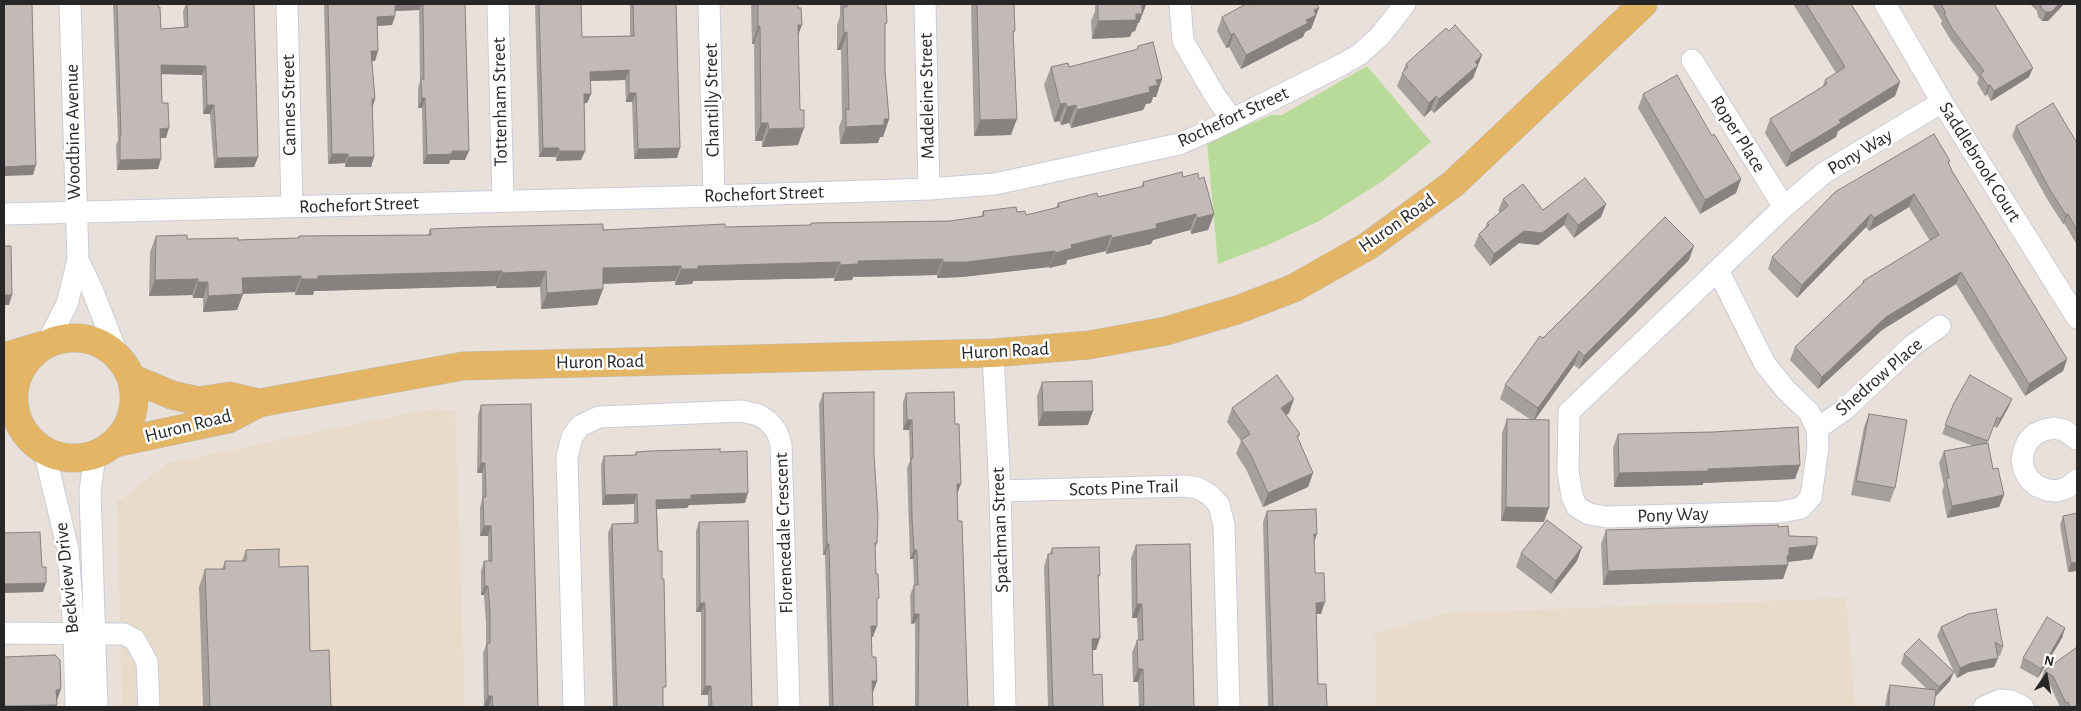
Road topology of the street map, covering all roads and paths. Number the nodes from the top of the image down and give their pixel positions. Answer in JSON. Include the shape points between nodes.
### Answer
{"nodes":[{"id":1,"x":70,"y":4,"type":"edge"},
{"id":2,"x":287,"y":4,"type":"edge"},
{"id":3,"x":498,"y":4,"type":"edge"},
{"id":4,"x":709,"y":4,"type":"edge"},
{"id":5,"x":925,"y":4,"type":"edge"},
{"id":6,"x":1180,"y":4,"type":"edge"},
{"id":7,"x":1405,"y":4,"type":"edge"},
{"id":8,"x":1643,"y":4,"type":"edge"},
{"id":9,"x":1885,"y":4,"type":"edge"},
{"id":10,"x":1692,"y":60,"type":"dead end"},
{"id":11,"x":1942,"y":102,"type":"junction"},
{"id":12,"x":1232,"y":120,"type":"junction"},
{"id":13,"x":929,"y":189,"type":"junction"},
{"id":14,"x":714,"y":196,"type":"junction"},
{"id":15,"x":503,"y":201,"type":"junction"},
{"id":16,"x":292,"y":206,"type":"junction"},
{"id":17,"x":1784,"y":208,"type":"junction"},
{"id":18,"x":75,"y":212,"type":"junction"},
{"id":19,"x":4,"y":214,"type":"edge"},
{"id":20,"x":78,"y":260,"type":"junction"},
{"id":21,"x":1718,"y":270,"type":"junction"},
{"id":22,"x":2077,"y":318,"type":"edge"},
{"id":23,"x":1940,"y":326,"type":"dead end"},
{"id":24,"x":46,"y":345,"type":"junction"},
{"id":25,"x":993,"y":353,"type":"junction"},
{"id":26,"x":4,"y":357,"type":"edge"},
{"id":27,"x":125,"y":367,"type":"junction"},
{"id":28,"x":259,"y":403,"type":"junction"},
{"id":29,"x":11,"y":413,"type":"edge"},
{"id":30,"x":1817,"y":428,"type":"junction"},
{"id":31,"x":2076,"y":434,"type":"edge"},
{"id":32,"x":105,"y":449,"type":"junction"},
{"id":33,"x":44,"y":450,"type":"junction"},
{"id":34,"x":2077,"y":480,"type":"edge"},
{"id":35,"x":1000,"y":491,"type":"junction"},
{"id":36,"x":74,"y":632,"type":"junction"},
{"id":37,"x":4,"y":633,"type":"edge"},
{"id":38,"x":95,"y":633,"type":"junction"},
{"id":39,"x":76,"y":707,"type":"edge"},
{"id":40,"x":98,"y":707,"type":"edge"},
{"id":41,"x":149,"y":707,"type":"edge"},
{"id":42,"x":574,"y":707,"type":"edge"},
{"id":43,"x":789,"y":707,"type":"edge"},
{"id":44,"x":1005,"y":707,"type":"edge"},
{"id":45,"x":1229,"y":707,"type":"edge"},
{"id":46,"x":1984,"y":707,"type":"edge"},
{"id":47,"x":2023,"y":707,"type":"edge"}],
"edges":[{"from":1,"to":18,"type":"street","name":"Woodbine Avenue"},
{"from":2,"to":16,"type":"street","name":"Cannes Street"},
{"from":3,"to":15,"type":"street","name":"Tottenham Street"},
{"from":4,"to":14,"type":"street","name":"Chantilly Street"},
{"from":5,"to":13,"type":"street","name":"Madeleine Street"},
{"from":6,"to":12,"type":"street","via":[[1183,42]]},
{"from":7,"to":12,"type":"street","name":"Rochefort Street","via":[[1380,36],[1360,54]]},
{"from":8,"to":25,"type":"main road","name":"Huron Road","via":[[1452,184],[1368,246],[1294,288],[1237,310],[1166,331],[1089,345]]},
{"from":9,"to":11,"type":"street","name":"Saddlebrook Court"},
{"from":10,"to":17,"type":"street","name":"Roper Place"},
{"from":11,"to":17,"type":"street","name":"Pony Way","via":[[1824,174]]},
{"from":11,"to":22,"type":"street","name":"Saddlebrook Court"},
{"from":12,"to":13,"type":"street","name":"Rochefort Street","via":[[1179,144],[995,184]]},
{"from":13,"to":14,"type":"street","name":"Rochefort Street"},
{"from":14,"to":15,"type":"street","name":"Rochefort Street"},
{"from":15,"to":16,"type":"street","name":"Rochefort Street"},
{"from":16,"to":18,"type":"street","name":"Rochefort Street"},
{"from":17,"to":21,"type":"street","name":"Pony Way"},
{"from":18,"to":19,"type":"street","name":"Rochefort Street"},
{"from":18,"to":20,"type":"street","name":"Woodbine Avenue"},
{"from":20,"to":24,"type":"street","name":"Woodbine Avenue","via":[[67,304]]},
{"from":20,"to":27,"type":"street","name":"Woodbine Avenue"},
{"from":21,"to":30,"type":"street","via":[[1765,364],[1809,412]]},
{"from":21,"to":30,"type":"street","name":"Pony Way","via":[[1570,412],[1568,471],[1577,507],[1588,514],[1607,517],[1781,512],[1801,508],[1811,497],[1814,486]]},
{"from":23,"to":30,"type":"street","name":"Shedrow Place","via":[[1913,346],[1844,410]]},
{"from":24,"to":26,"type":"main road"},
{"from":24,"to":27,"type":"main road","via":[[66,338],[79,338],[105,346]]},
{"from":24,"to":29,"type":"main road","via":[[32,356],[20,373]]},
{"from":25,"to":28,"type":"main road","name":"Huron Road","via":[[463,366]]},
{"from":25,"to":35,"type":"street","name":"Spachman Street"},
{"from":27,"to":28,"type":"main road","name":"Huron Road","via":[[172,395],[198,401],[230,396]]},
{"from":27,"to":32,"type":"main road","via":[[135,406],[128,426]]},
{"from":28,"to":32,"type":"main road","name":"Huron Road","via":[[228,419]]},
{"from":29,"to":33,"type":"main road","via":[[28,436]]},
{"from":31,"to":34,"type":"street","via":[[2054,428],[2035,434],[2024,450],[2022,460],[2029,479],[2047,490],[2067,488]]},
{"from":32,"to":33,"type":"main road","via":[[76,458],[59,457]]},
{"from":32,"to":38,"type":"street","name":"Beckview Drive","via":[[90,491]]},
{"from":33,"to":36,"type":"street","name":"Beckview Drive","via":[[68,550]]},
{"from":35,"to":44,"type":"street","name":"Spachman Street"},
{"from":35,"to":45,"type":"street","name":"Scots Pine Trail","via":[[1185,486],[1198,488],[1210,495],[1219,505],[1224,525]]},
{"from":36,"to":37,"type":"street"},
{"from":36,"to":38,"type":"street"},
{"from":36,"to":39,"type":"street","name":"Beckview Drive"},
{"from":38,"to":40,"type":"street","name":"Beckview Drive"},
{"from":38,"to":41,"type":"street","via":[[124,634],[135,640],[147,662]]},
{"from":42,"to":43,"type":"street","name":"Florencedale Crescent","via":[[567,457],[572,437],[580,426],[599,417],[741,411],[759,415],[769,422],[781,444]]},
{"from":46,"to":47,"type":"street","via":[[2000,700]]}]}
